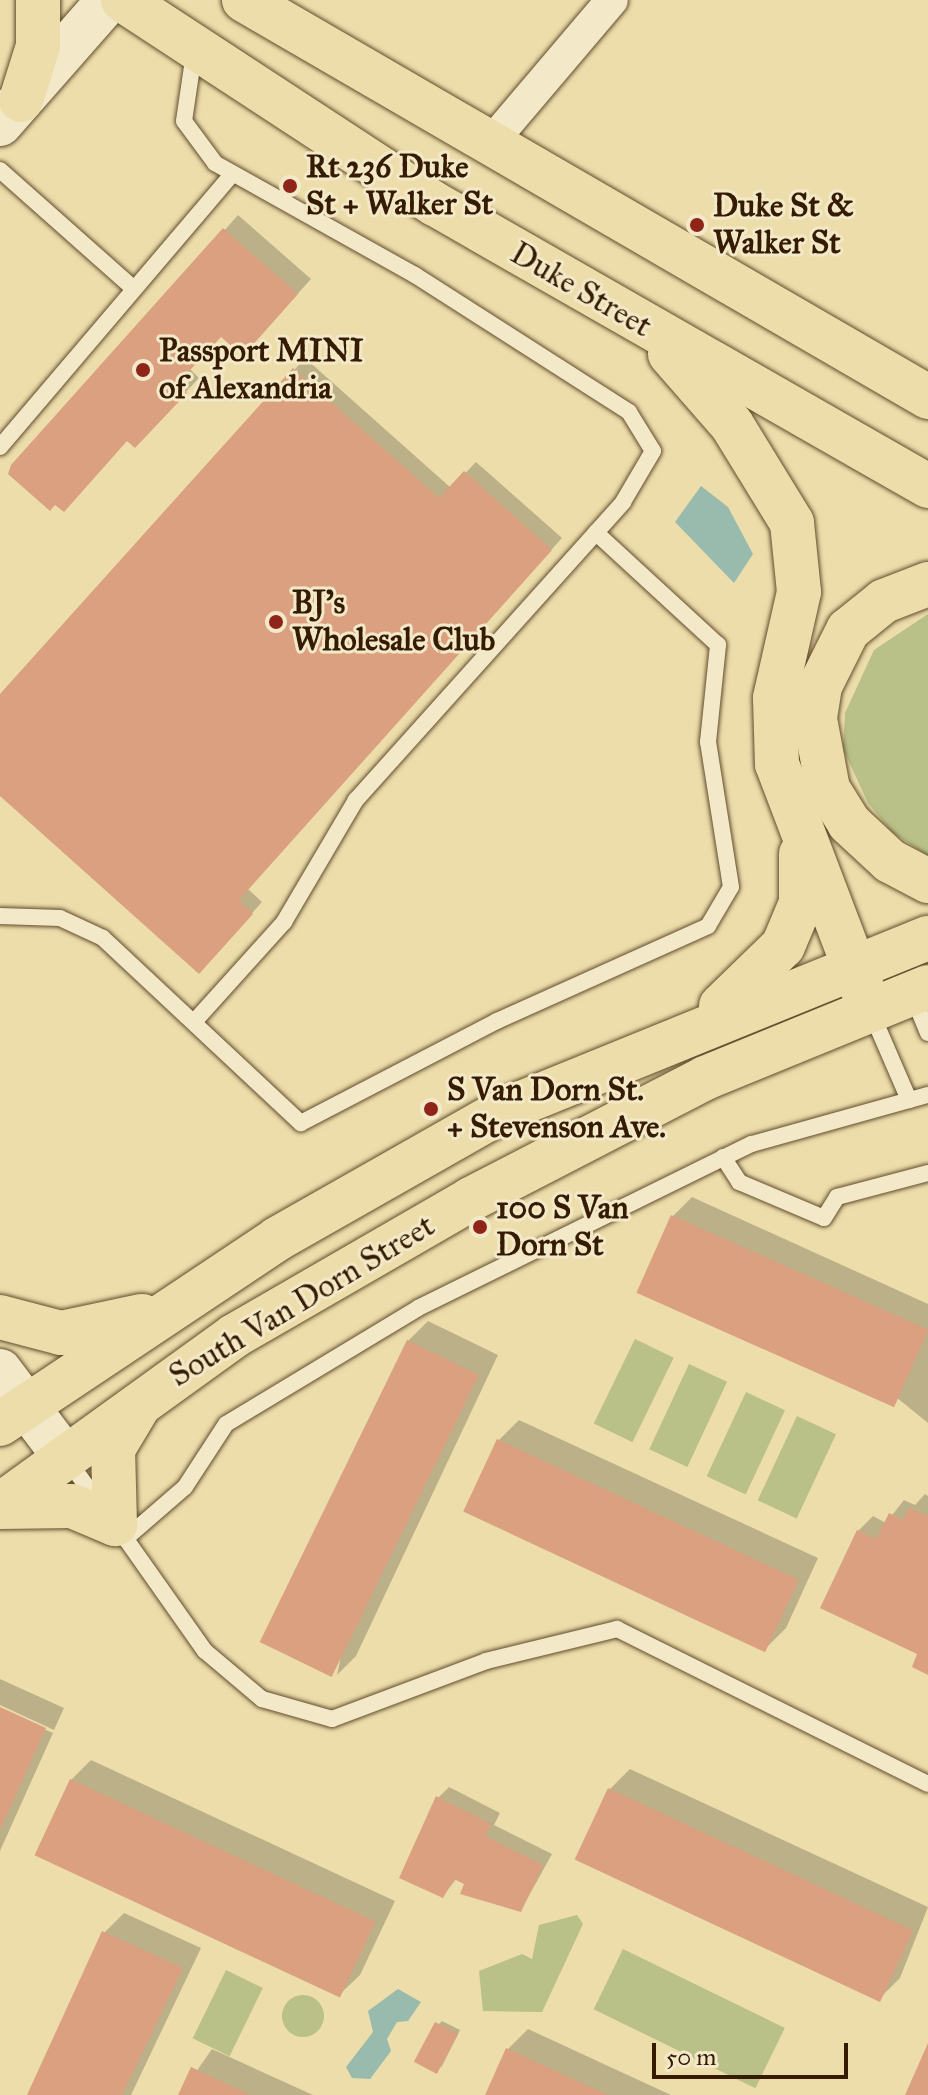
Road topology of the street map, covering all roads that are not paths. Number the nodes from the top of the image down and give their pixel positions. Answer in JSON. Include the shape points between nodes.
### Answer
{"nodes":[{"id":1,"x":38,"y":0,"type":"edge"},
{"id":2,"x":109,"y":0,"type":"edge"},
{"id":3,"x":123,"y":0,"type":"edge"},
{"id":4,"x":244,"y":0,"type":"edge"},
{"id":5,"x":612,"y":0,"type":"edge"},
{"id":6,"x":194,"y":53,"type":"junction"},
{"id":7,"x":11,"y":112,"type":"edge"},
{"id":8,"x":489,"y":145,"type":"junction"},
{"id":9,"x":0,"y":170,"type":"edge"},
{"id":10,"x":232,"y":174,"type":"junction"},
{"id":11,"x":134,"y":289,"type":"junction"},
{"id":12,"x":650,"y":331,"type":"junction"},
{"id":13,"x":928,"y":397,"type":"edge"},
{"id":14,"x":0,"y":447,"type":"edge"},
{"id":15,"x":928,"y":486,"type":"edge"},
{"id":16,"x":596,"y":533,"type":"junction"},
{"id":17,"x":928,"y":584,"type":"edge"},
{"id":18,"x":797,"y":828,"type":"junction"},
{"id":19,"x":928,"y":881,"type":"edge"},
{"id":20,"x":0,"y":916,"type":"edge"},
{"id":21,"x":911,"y":945,"type":"edge"},
{"id":22,"x":854,"y":968,"type":"junction"},
{"id":23,"x":920,"y":990,"type":"edge"},
{"id":24,"x":871,"y":1011,"type":"junction"},
{"id":25,"x":194,"y":1022,"type":"junction"},
{"id":26,"x":928,"y":1033,"type":"edge"},
{"id":27,"x":684,"y":1034,"type":"junction"},
{"id":28,"x":928,"y":1095,"type":"edge"},
{"id":29,"x":909,"y":1100,"type":"junction"},
{"id":30,"x":723,"y":1157,"type":"junction"},
{"id":31,"x":928,"y":1173,"type":"edge"},
{"id":32,"x":171,"y":1309,"type":"junction"},
{"id":33,"x":0,"y":1317,"type":"edge"},
{"id":34,"x":0,"y":1371,"type":"edge"},
{"id":35,"x":142,"y":1400,"type":"junction"},
{"id":36,"x":13,"y":1415,"type":"edge"},
{"id":37,"x":65,"y":1457,"type":"junction"},
{"id":38,"x":0,"y":1506,"type":"edge"},
{"id":39,"x":120,"y":1531,"type":"junction"},
{"id":40,"x":928,"y":1784,"type":"edge"}],
"edges":[{"from":1,"to":7,"type":"main road","via":[[38,46]]},
{"from":2,"to":7,"type":"street"},
{"from":3,"to":6,"type":"main road","name":"Duke Street"},
{"from":4,"to":8,"type":"main road"},
{"from":5,"to":8,"type":"street"},
{"from":6,"to":10,"type":"lane","via":[[184,121],[202,151]]},
{"from":6,"to":12,"type":"main road","name":"Duke Street"},
{"from":8,"to":13,"type":"main road"},
{"from":9,"to":11,"type":"lane"},
{"from":10,"to":11,"type":"lane"},
{"from":10,"to":16,"type":"lane","via":[[373,250],[629,412],[653,451],[623,502]]},
{"from":11,"to":14,"type":"lane"},
{"from":12,"to":15,"type":"main road","name":"Duke Street"},
{"from":12,"to":18,"type":"main road","via":[[732,425],[792,523],[799,592],[773,733]]},
{"from":16,"to":25,"type":"lane","via":[[356,800],[284,922]]},
{"from":16,"to":25,"type":"lane","via":[[718,645],[708,742],[731,874],[717,916],[690,937],[511,1014],[301,1123]]},
{"from":17,"to":19,"type":"main road","via":[[884,601],[848,630],[820,686],[815,719],[828,789],[849,823],[890,861]]},
{"from":18,"to":22,"type":"main road"},
{"from":18,"to":27,"type":"main road","via":[[801,903],[783,946],[755,980]]},
{"from":20,"to":25,"type":"lane","via":[[60,918],[87,928]]},
{"from":21,"to":22,"type":"main road","name":"South Van Dorn Street"},
{"from":21,"to":23,"type":"main road"},
{"from":22,"to":24,"type":"main road"},
{"from":22,"to":27,"type":"main road","name":"South Van Dorn Street"},
{"from":23,"to":24,"type":"main road","name":"South Van Dorn Street"},
{"from":23,"to":26,"type":"lane"},
{"from":24,"to":29,"type":"lane"},
{"from":24,"to":35,"type":"main road","name":"South Van Dorn Street","via":[[705,1078],[471,1199],[234,1336]]},
{"from":27,"to":32,"type":"main road","name":"South Van Dorn Street","via":[[504,1110],[332,1205]]},
{"from":28,"to":29,"type":"lane"},
{"from":29,"to":30,"type":"lane"},
{"from":30,"to":31,"type":"lane","via":[[739,1182],[824,1218],[837,1197]]},
{"from":30,"to":39,"type":"lane","via":[[530,1247],[247,1408],[210,1440],[185,1487]]},
{"from":32,"to":33,"type":"main road","via":[[61,1333]]},
{"from":32,"to":36,"type":"main road","name":"South Van Dorn Street"},
{"from":34,"to":36,"type":"street"},
{"from":35,"to":37,"type":"main road","name":"South Van Dorn Street"},
{"from":35,"to":39,"type":"main road","via":[[113,1449]]},
{"from":36,"to":37,"type":"street"},
{"from":37,"to":38,"type":"main road","name":"South Van Dorn Street"},
{"from":37,"to":39,"type":"lane"},
{"from":38,"to":39,"type":"main road","via":[[72,1506]]},
{"from":39,"to":40,"type":"lane","via":[[205,1651],[262,1699],[332,1719],[486,1661],[617,1629]]}]}
